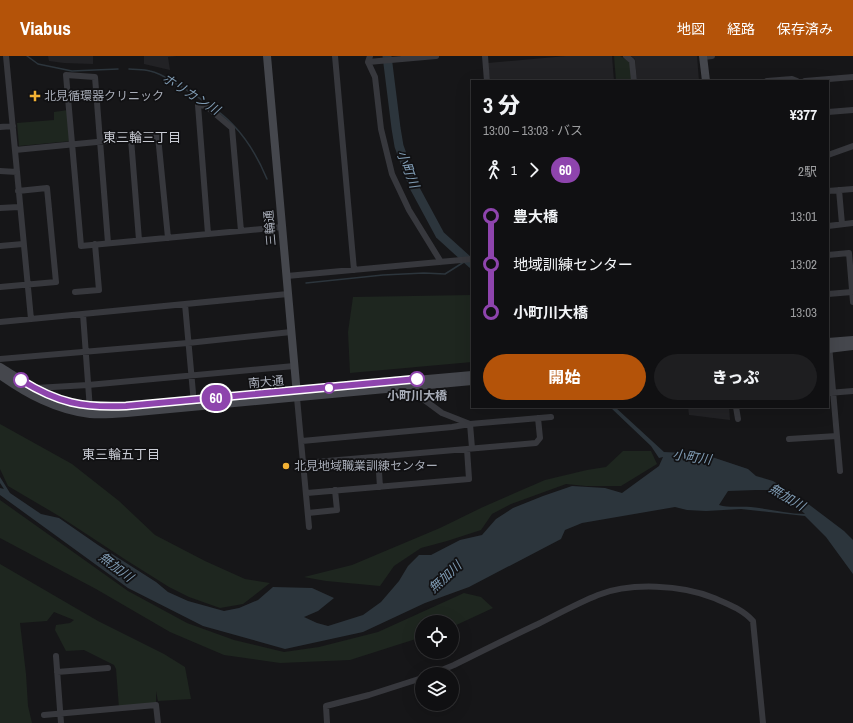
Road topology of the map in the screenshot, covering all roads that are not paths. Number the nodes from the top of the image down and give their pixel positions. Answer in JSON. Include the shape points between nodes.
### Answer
{"nodes":[{"id":1,"x":6,"y":56,"type":"edge"},
{"id":2,"x":267,"y":56,"type":"edge"},
{"id":3,"x":335,"y":56,"type":"edge"},
{"id":4,"x":436,"y":56,"type":"edge"},
{"id":5,"x":485,"y":56,"type":"edge"},
{"id":6,"x":626,"y":56,"type":"edge"},
{"id":7,"x":703,"y":56,"type":"edge"},
{"id":8,"x":712,"y":56,"type":"edge"},
{"id":9,"x":369,"y":59,"type":"edge"},
{"id":10,"x":853,"y":77,"type":"edge"},
{"id":11,"x":487,"y":80,"type":"edge"},
{"id":12,"x":634,"y":80,"type":"edge"},
{"id":13,"x":706,"y":80,"type":"edge"},
{"id":14,"x":780,"y":80,"type":"edge"},
{"id":15,"x":794,"y":80,"type":"edge"},
{"id":16,"x":817,"y":80,"type":"edge"},
{"id":17,"x":853,"y":110,"type":"edge"},
{"id":18,"x":829,"y":112,"type":"edge"},
{"id":19,"x":12,"y":126,"type":"junction"},
{"id":20,"x":0,"y":127,"type":"edge"},
{"id":21,"x":131,"y":139,"type":"junction"},
{"id":22,"x":100,"y":142,"type":"junction"},
{"id":23,"x":72,"y":145,"type":"junction"},
{"id":24,"x":853,"y":146,"type":"edge"},
{"id":25,"x":15,"y":150,"type":"junction"},
{"id":26,"x":829,"y":155,"type":"edge"},
{"id":27,"x":0,"y":171,"type":"edge"},
{"id":28,"x":17,"y":172,"type":"junction"},
{"id":29,"x":853,"y":189,"type":"edge"},
{"id":30,"x":839,"y":190,"type":"junction"},
{"id":31,"x":18,"y":191,"type":"junction"},
{"id":32,"x":829,"y":191,"type":"edge"},
{"id":33,"x":19,"y":207,"type":"junction"},
{"id":34,"x":0,"y":208,"type":"edge"},
{"id":35,"x":853,"y":223,"type":"edge"},
{"id":36,"x":842,"y":224,"type":"junction"},
{"id":37,"x":829,"y":226,"type":"edge"},
{"id":38,"x":282,"y":227,"type":"junction"},
{"id":39,"x":241,"y":231,"type":"junction"},
{"id":40,"x":208,"y":234,"type":"junction"},
{"id":41,"x":168,"y":238,"type":"junction"},
{"id":42,"x":139,"y":240,"type":"junction"},
{"id":43,"x":108,"y":243,"type":"junction"},
{"id":44,"x":23,"y":244,"type":"junction"},
{"id":45,"x":95,"y":244,"type":"junction"},
{"id":46,"x":0,"y":246,"type":"edge"},
{"id":47,"x":829,"y":255,"type":"edge"},
{"id":48,"x":471,"y":259,"type":"edge"},
{"id":49,"x":444,"y":261,"type":"junction"},
{"id":50,"x":354,"y":270,"type":"junction"},
{"id":51,"x":287,"y":276,"type":"junction"},
{"id":52,"x":27,"y":285,"type":"junction"},
{"id":53,"x":0,"y":287,"type":"edge"},
{"id":54,"x":75,"y":292,"type":"dead end"},
{"id":55,"x":852,"y":292,"type":"junction"},
{"id":56,"x":288,"y":294,"type":"junction"},
{"id":57,"x":829,"y":294,"type":"edge"},
{"id":58,"x":853,"y":302,"type":"edge"},
{"id":59,"x":186,"y":304,"type":"junction"},
{"id":60,"x":82,"y":314,"type":"junction"},
{"id":61,"x":31,"y":319,"type":"junction"},
{"id":62,"x":0,"y":322,"type":"edge"},
{"id":63,"x":291,"y":332,"type":"junction"},
{"id":64,"x":853,"y":340,"type":"edge"},
{"id":65,"x":188,"y":343,"type":"junction"},
{"id":66,"x":829,"y":346,"type":"edge"},
{"id":67,"x":853,"y":346,"type":"edge"},
{"id":68,"x":86,"y":352,"type":"junction"},
{"id":69,"x":0,"y":359,"type":"edge"},
{"id":70,"x":294,"y":366,"type":"junction"},
{"id":71,"x":0,"y":367,"type":"edge"},
{"id":72,"x":0,"y":375,"type":"edge"},
{"id":73,"x":471,"y":375,"type":"edge"},
{"id":74,"x":191,"y":376,"type":"junction"},
{"id":75,"x":471,"y":381,"type":"edge"},
{"id":76,"x":419,"y":382,"type":"junction"},
{"id":77,"x":88,"y":385,"type":"junction"},
{"id":78,"x":34,"y":388,"type":"junction"},
{"id":79,"x":853,"y":391,"type":"edge"},
{"id":80,"x":831,"y":393,"type":"edge"},
{"id":81,"x":297,"y":394,"type":"junction"},
{"id":82,"x":194,"y":404,"type":"junction"},
{"id":83,"x":736,"y":408,"type":"edge"},
{"id":84,"x":90,"y":410,"type":"junction"},
{"id":85,"x":551,"y":417,"type":"dead end"},
{"id":86,"x":538,"y":418,"type":"junction"},
{"id":87,"x":738,"y":419,"type":"dead end"},
{"id":88,"x":470,"y":424,"type":"junction"},
{"id":89,"x":837,"y":436,"type":"junction"},
{"id":90,"x":790,"y":439,"type":"dead end"},
{"id":91,"x":302,"y":441,"type":"junction"},
{"id":92,"x":469,"y":449,"type":"junction"},
{"id":93,"x":378,"y":457,"type":"junction"},
{"id":94,"x":304,"y":463,"type":"junction"},
{"id":95,"x":840,"y":471,"type":"dead end"},
{"id":96,"x":380,"y":487,"type":"junction"},
{"id":97,"x":336,"y":490,"type":"junction"},
{"id":98,"x":307,"y":493,"type":"junction"},
{"id":99,"x":308,"y":513,"type":"junction"},
{"id":100,"x":309,"y":527,"type":"dead end"},
{"id":101,"x":56,"y":656,"type":"dead end"},
{"id":102,"x":449,"y":667,"type":"edge"},
{"id":103,"x":108,"y":668,"type":"dead end"},
{"id":104,"x":57,"y":672,"type":"junction"},
{"id":105,"x":415,"y":680,"type":"edge"},
{"id":106,"x":60,"y":713,"type":"junction"},
{"id":107,"x":44,"y":715,"type":"dead end"},
{"id":108,"x":61,"y":723,"type":"edge"},
{"id":109,"x":158,"y":723,"type":"edge"},
{"id":110,"x":327,"y":723,"type":"edge"},
{"id":111,"x":764,"y":723,"type":"edge"}],
"edges":[{"from":1,"to":19,"type":"street"},
{"from":2,"to":38,"type":"street","name":"三輪通"},
{"from":3,"to":50,"type":"street"},
{"from":4,"to":9,"type":"street","via":[[375,61]]},
{"from":5,"to":11,"type":"street"},
{"from":6,"to":12,"type":"street","via":[[632,61]]},
{"from":7,"to":8,"type":"street"},
{"from":7,"to":13,"type":"street"},
{"from":9,"to":49,"type":"street","via":[[375,77],[381,129],[392,174],[409,210]]},
{"from":10,"to":16,"type":"street"},
{"from":14,"to":15,"type":"street"},
{"from":17,"to":18,"type":"street"},
{"from":19,"to":20,"type":"street"},
{"from":19,"to":25,"type":"street"},
{"from":21,"to":22,"type":"street"},
{"from":21,"to":41,"type":"street","via":[[158,136]]},
{"from":21,"to":42,"type":"street"},
{"from":22,"to":23,"type":"street"},
{"from":22,"to":23,"type":"street","via":[[95,77],[66,75]]},
{"from":22,"to":43,"type":"street"},
{"from":23,"to":25,"type":"street"},
{"from":23,"to":45,"type":"street","via":[[81,246]]},
{"from":24,"to":26,"type":"street"},
{"from":25,"to":28,"type":"street"},
{"from":27,"to":28,"type":"street"},
{"from":28,"to":31,"type":"street"},
{"from":29,"to":30,"type":"street"},
{"from":30,"to":32,"type":"street"},
{"from":30,"to":36,"type":"street"},
{"from":31,"to":33,"type":"street"},
{"from":31,"to":52,"type":"street","via":[[47,188],[56,282]]},
{"from":33,"to":34,"type":"street"},
{"from":33,"to":44,"type":"street"},
{"from":35,"to":36,"type":"street"},
{"from":36,"to":37,"type":"street"},
{"from":38,"to":39,"type":"street"},
{"from":38,"to":51,"type":"street","name":"三輪通"},
{"from":39,"to":40,"type":"street"},
{"from":39,"to":40,"type":"street","via":[[232,128],[206,106],[198,105]]},
{"from":40,"to":41,"type":"street"},
{"from":41,"to":42,"type":"street"},
{"from":42,"to":43,"type":"street"},
{"from":43,"to":45,"type":"street"},
{"from":44,"to":46,"type":"street"},
{"from":44,"to":52,"type":"street"},
{"from":45,"to":54,"type":"street","via":[[99,290]]},
{"from":47,"to":55,"type":"street","via":[[849,253]]},
{"from":48,"to":49,"type":"street"},
{"from":49,"to":50,"type":"street"},
{"from":50,"to":51,"type":"street"},
{"from":51,"to":56,"type":"street","name":"三輪通"},
{"from":52,"to":53,"type":"street"},
{"from":52,"to":61,"type":"street"},
{"from":55,"to":57,"type":"street"},
{"from":55,"to":58,"type":"street"},
{"from":56,"to":59,"type":"street"},
{"from":56,"to":63,"type":"street","name":"三輪通"},
{"from":59,"to":60,"type":"street"},
{"from":59,"to":65,"type":"street"},
{"from":60,"to":61,"type":"street"},
{"from":60,"to":68,"type":"street"},
{"from":61,"to":62,"type":"street"},
{"from":63,"to":65,"type":"street"},
{"from":63,"to":70,"type":"street","name":"三輪通"},
{"from":64,"to":66,"type":"street"},
{"from":65,"to":68,"type":"street"},
{"from":65,"to":74,"type":"street"},
{"from":66,"to":67,"type":"street"},
{"from":66,"to":80,"type":"street"},
{"from":68,"to":69,"type":"street"},
{"from":68,"to":77,"type":"street"},
{"from":70,"to":74,"type":"street"},
{"from":70,"to":81,"type":"street","name":"三輪通"},
{"from":71,"to":78,"type":"street","name":"南大通"},
{"from":72,"to":84,"type":"street","name":"南大通","via":[[46,402],[68,410]]},
{"from":73,"to":76,"type":"street","name":"南大通"},
{"from":74,"to":77,"type":"street"},
{"from":74,"to":82,"type":"street"},
{"from":75,"to":76,"type":"street","name":"南大通"},
{"from":76,"to":81,"type":"street","name":"南大通"},
{"from":76,"to":88,"type":"street","via":[[417,392],[429,404],[442,413]]},
{"from":77,"to":78,"type":"street"},
{"from":77,"to":84,"type":"street"},
{"from":78,"to":84,"type":"street","name":"南大通"},
{"from":79,"to":80,"type":"street"},
{"from":80,"to":89,"type":"street"},
{"from":81,"to":82,"type":"street","name":"南大通"},
{"from":81,"to":91,"type":"street"},
{"from":82,"to":84,"type":"street","name":"南大通"},
{"from":83,"to":87,"type":"street"},
{"from":85,"to":86,"type":"street"},
{"from":86,"to":88,"type":"street"},
{"from":86,"to":92,"type":"street","via":[[540,438],[536,443]]},
{"from":88,"to":91,"type":"street"},
{"from":88,"to":92,"type":"street"},
{"from":89,"to":90,"type":"street"},
{"from":89,"to":95,"type":"street"},
{"from":91,"to":94,"type":"street"},
{"from":92,"to":93,"type":"street"},
{"from":92,"to":96,"type":"street","via":[[469,479]]},
{"from":93,"to":94,"type":"street"},
{"from":93,"to":96,"type":"street"},
{"from":94,"to":98,"type":"street"},
{"from":96,"to":97,"type":"street"},
{"from":97,"to":98,"type":"street"},
{"from":97,"to":99,"type":"street","via":[[337,510]]},
{"from":98,"to":99,"type":"street"},
{"from":99,"to":100,"type":"street"},
{"from":101,"to":104,"type":"street"},
{"from":102,"to":111,"type":"street","via":[[600,594],[652,586],[682,589],[702,593],[729,604],[746,613],[753,621]]},
{"from":103,"to":104,"type":"street"},
{"from":104,"to":106,"type":"street"},
{"from":105,"to":110,"type":"street","via":[[326,706]]},
{"from":106,"to":107,"type":"street"},
{"from":106,"to":108,"type":"street"},
{"from":106,"to":109,"type":"street","via":[[156,705]]}]}
